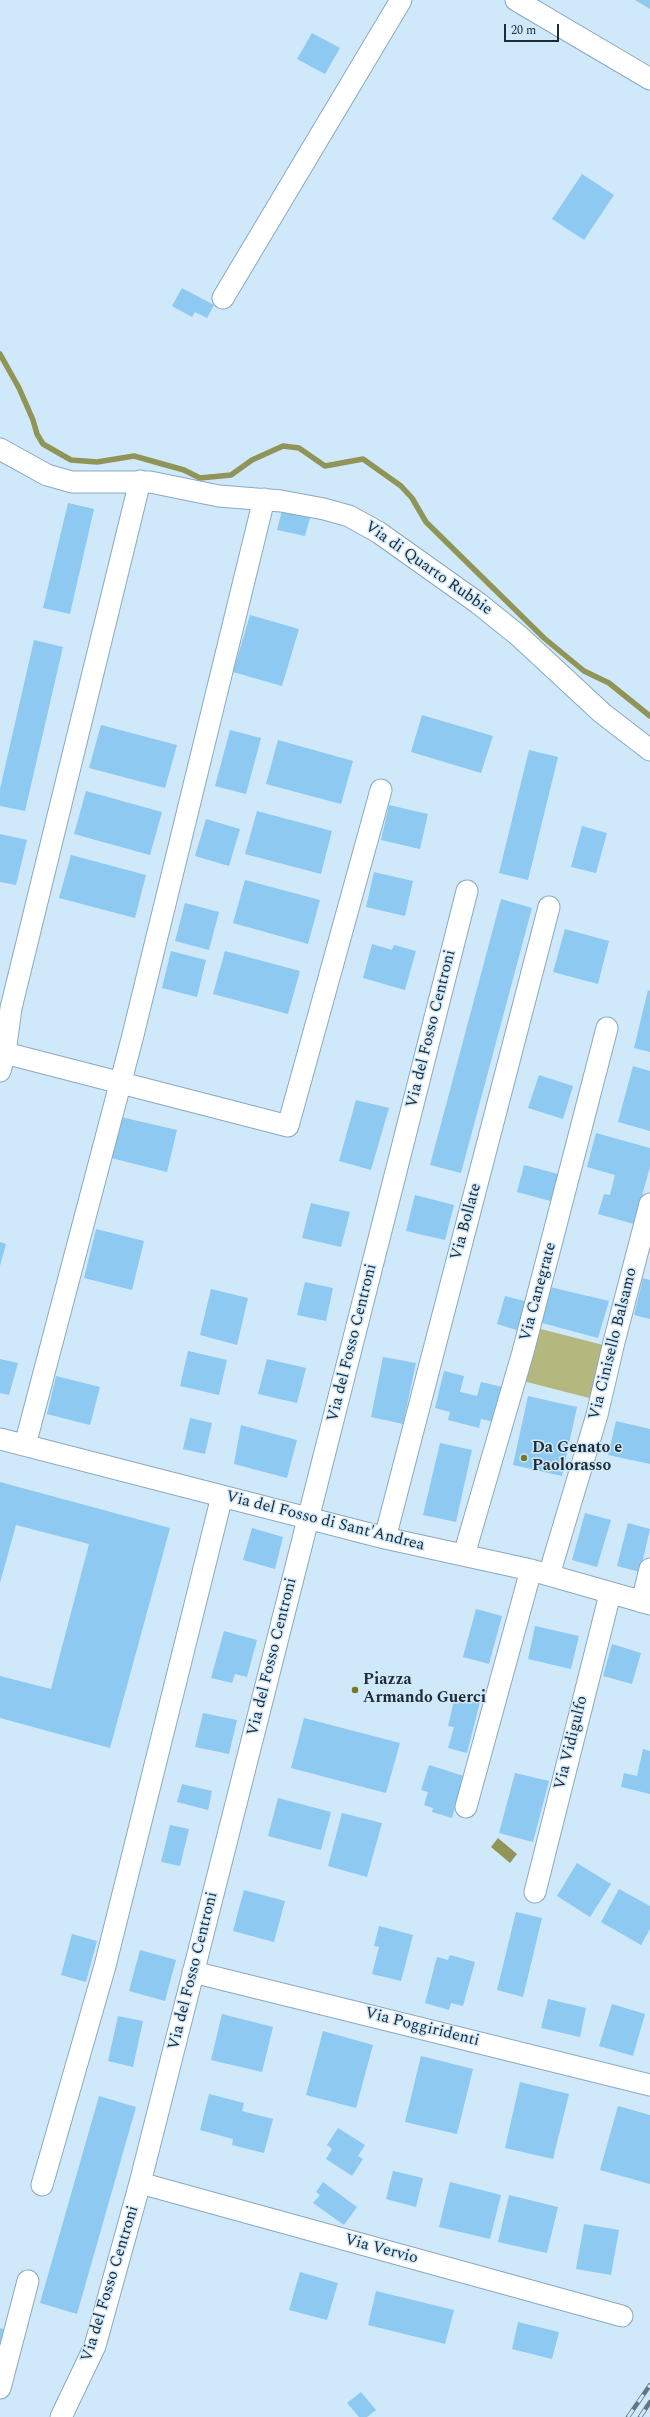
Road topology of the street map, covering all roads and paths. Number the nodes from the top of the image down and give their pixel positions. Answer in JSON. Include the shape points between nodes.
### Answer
{"nodes":[{"id":1,"x":401,"y":0,"type":"edge"},
{"id":2,"x":516,"y":0,"type":"edge"},
{"id":3,"x":650,"y":79,"type":"edge"},
{"id":4,"x":223,"y":298,"type":"dead end"},
{"id":5,"x":0,"y":449,"type":"edge"},
{"id":6,"x":140,"y":481,"type":"junction"},
{"id":7,"x":264,"y":499,"type":"junction"},
{"id":8,"x":650,"y":750,"type":"edge"},
{"id":9,"x":381,"y":790,"type":"dead end"},
{"id":10,"x":468,"y":891,"type":"dead end"},
{"id":11,"x":549,"y":907,"type":"dead end"},
{"id":12,"x":607,"y":1028,"type":"dead end"},
{"id":13,"x":2,"y":1062,"type":"edge"},
{"id":14,"x":120,"y":1083,"type":"junction"},
{"id":15,"x":650,"y":1204,"type":"edge"},
{"id":16,"x":0,"y":1439,"type":"edge"},
{"id":17,"x":25,"y":1445,"type":"junction"},
{"id":18,"x":222,"y":1496,"type":"junction"},
{"id":19,"x":308,"y":1519,"type":"junction"},
{"id":20,"x":385,"y":1538,"type":"junction"},
{"id":21,"x":464,"y":1555,"type":"junction"},
{"id":22,"x":650,"y":1569,"type":"edge"},
{"id":23,"x":540,"y":1572,"type":"junction"},
{"id":24,"x":610,"y":1594,"type":"junction"},
{"id":25,"x":646,"y":1603,"type":"edge"},
{"id":26,"x":466,"y":1807,"type":"dead end"},
{"id":27,"x":535,"y":1892,"type":"dead end"},
{"id":28,"x":194,"y":1972,"type":"junction"},
{"id":29,"x":650,"y":2085,"type":"edge"},
{"id":30,"x":140,"y":2183,"type":"junction"},
{"id":31,"x":42,"y":2185,"type":"dead end"},
{"id":32,"x":28,"y":2281,"type":"dead end"},
{"id":33,"x":622,"y":2316,"type":"dead end"},
{"id":34,"x":0,"y":2388,"type":"edge"},
{"id":35,"x":61,"y":2417,"type":"edge"}],
"edges":[{"from":1,"to":4,"type":"street"},
{"from":2,"to":3,"type":"street"},
{"from":5,"to":6,"type":"street","name":"Via di Quarto Rubbie","via":[[47,475],[72,482]]},
{"from":6,"to":7,"type":"street","name":"Via di Quarto Rubbie","via":[[219,496]]},
{"from":6,"to":13,"type":"street","via":[[11,1008]]},
{"from":7,"to":8,"type":"street","name":"Via di Quarto Rubbie","via":[[332,511],[349,516],[372,528],[478,603],[519,636],[602,713]]},
{"from":7,"to":14,"type":"street"},
{"from":9,"to":14,"type":"street","via":[[288,1126]]},
{"from":10,"to":19,"type":"street","name":"Via del Fosso Centroni"},
{"from":11,"to":20,"type":"street","name":"Via Bollate"},
{"from":12,"to":21,"type":"street","name":"Via Canegrate","via":[[523,1352]]},
{"from":13,"to":14,"type":"street"},
{"from":14,"to":17,"type":"street"},
{"from":15,"to":23,"type":"street","name":"Via Cinisello Balsamo","via":[[597,1415]]},
{"from":16,"to":17,"type":"street","name":"Via del Fosso di Sant'Andrea"},
{"from":17,"to":18,"type":"street","name":"Via del Fosso di Sant'Andrea"},
{"from":18,"to":19,"type":"street","name":"Via del Fosso di Sant'Andrea"},
{"from":18,"to":31,"type":"street","via":[[105,1966]]},
{"from":19,"to":20,"type":"street","name":"Via del Fosso di Sant'Andrea"},
{"from":19,"to":28,"type":"street","name":"Via del Fosso Centroni"},
{"from":20,"to":21,"type":"street","name":"Via del Fosso di Sant'Andrea"},
{"from":21,"to":23,"type":"street","name":"Via del Fosso di Sant'Andrea"},
{"from":22,"to":25,"type":"street"},
{"from":23,"to":24,"type":"street","name":"Via del Fosso di Sant'Andrea"},
{"from":23,"to":26,"type":"street","name":"Via Cinisello Balsamo"},
{"from":24,"to":25,"type":"street","name":"Via del Fosso di Sant'Andrea"},
{"from":24,"to":27,"type":"street","name":"Via Vidigulfo"},
{"from":28,"to":29,"type":"street","name":"Via Poggiridenti"},
{"from":28,"to":30,"type":"street","name":"Via del Fosso Centroni"},
{"from":30,"to":33,"type":"street","name":"Via Vervio"},
{"from":30,"to":35,"type":"street","name":"Via del Fosso Centroni","via":[[95,2346]]},
{"from":32,"to":34,"type":"street"}]}
